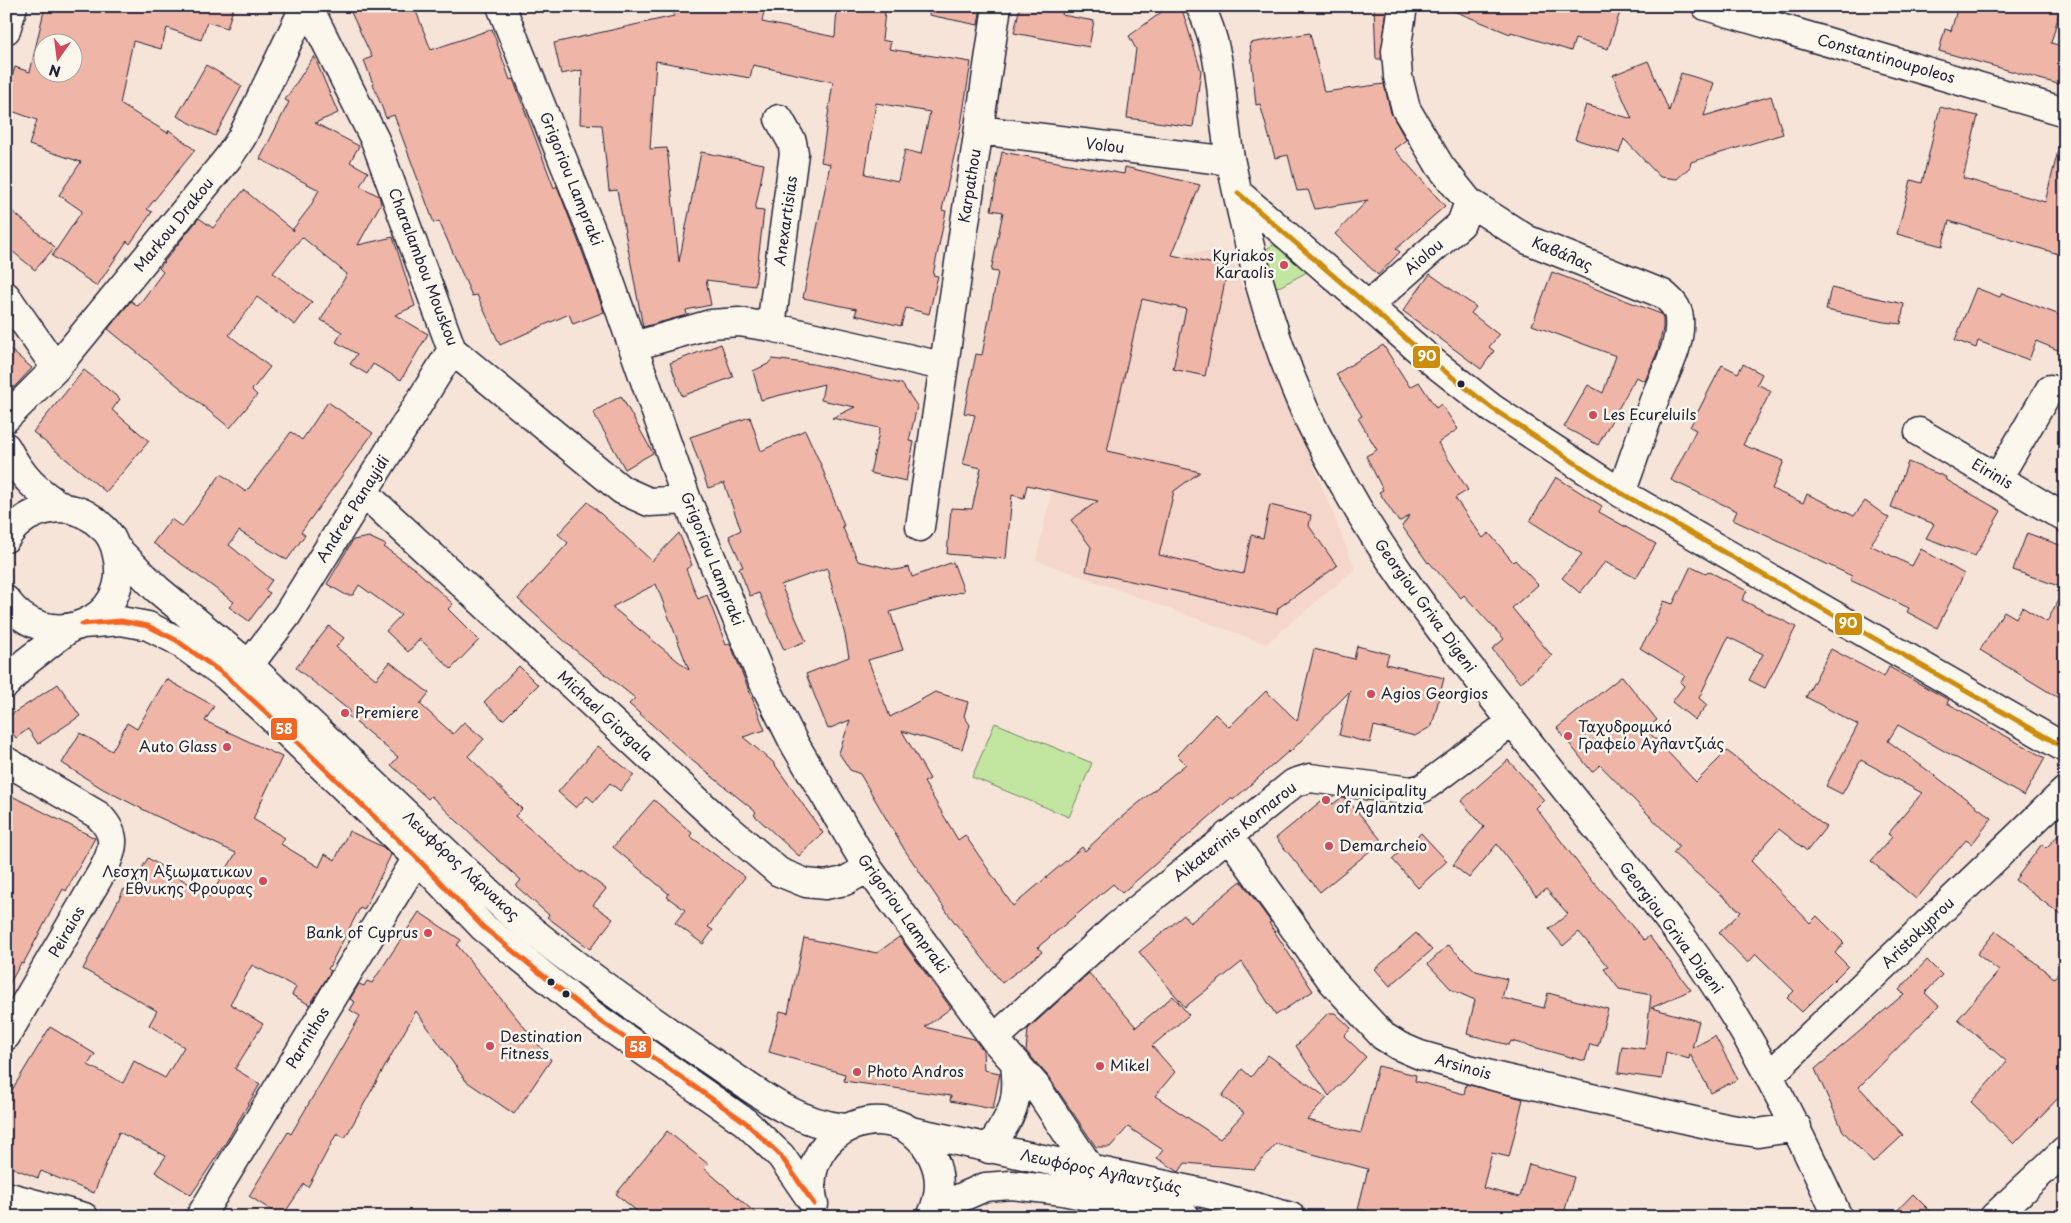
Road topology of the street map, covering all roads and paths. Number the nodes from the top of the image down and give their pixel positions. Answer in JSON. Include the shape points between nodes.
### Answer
{"nodes":[{"id":1,"x":12,"y":6,"type":"edge"},
{"id":2,"x":306,"y":6,"type":"edge"},
{"id":3,"x":501,"y":6,"type":"edge"},
{"id":4,"x":996,"y":6,"type":"edge"},
{"id":5,"x":1200,"y":6,"type":"edge"},
{"id":6,"x":1403,"y":6,"type":"edge"},
{"id":7,"x":1706,"y":6,"type":"edge"},
{"id":8,"x":6,"y":30,"type":"edge"},
{"id":9,"x":2065,"y":112,"type":"edge"},
{"id":10,"x":779,"y":119,"type":"dead end"},
{"id":11,"x":979,"y":130,"type":"junction"},
{"id":12,"x":1230,"y":162,"type":"junction"},
{"id":13,"x":1238,"y":193,"type":"junction"},
{"id":14,"x":1469,"y":202,"type":"junction"},
{"id":15,"x":6,"y":296,"type":"edge"},
{"id":16,"x":1369,"y":305,"type":"junction"},
{"id":17,"x":771,"y":326,"type":"junction"},
{"id":18,"x":634,"y":346,"type":"junction"},
{"id":19,"x":452,"y":350,"type":"junction"},
{"id":20,"x":942,"y":366,"type":"junction"},
{"id":21,"x":56,"y":368,"type":"junction"},
{"id":22,"x":2050,"y":389,"type":"dead end"},
{"id":23,"x":6,"y":418,"type":"edge"},
{"id":24,"x":1919,"y":432,"type":"dead end"},
{"id":25,"x":6,"y":447,"type":"edge"},
{"id":26,"x":1998,"y":478,"type":"junction"},
{"id":27,"x":364,"y":493,"type":"junction"},
{"id":28,"x":1621,"y":493,"type":"junction"},
{"id":29,"x":687,"y":500,"type":"junction"},
{"id":30,"x":64,"y":508,"type":"junction"},
{"id":31,"x":2065,"y":518,"type":"edge"},
{"id":32,"x":920,"y":527,"type":"dead end"},
{"id":33,"x":6,"y":538,"type":"edge"},
{"id":34,"x":116,"y":548,"type":"junction"},
{"id":35,"x":6,"y":600,"type":"edge"},
{"id":36,"x":76,"y":626,"type":"junction"},
{"id":37,"x":249,"y":665,"type":"junction"},
{"id":38,"x":6,"y":684,"type":"edge"},
{"id":39,"x":1512,"y":722,"type":"junction"},
{"id":40,"x":2065,"y":748,"type":"edge"},
{"id":41,"x":6,"y":761,"type":"edge"},
{"id":42,"x":2065,"y":791,"type":"edge"},
{"id":43,"x":1228,"y":835,"type":"junction"},
{"id":44,"x":417,"y":858,"type":"junction"},
{"id":45,"x":868,"y":868,"type":"junction"},
{"id":46,"x":6,"y":1036,"type":"edge"},
{"id":47,"x":994,"y":1039,"type":"junction"},
{"id":48,"x":1015,"y":1064,"type":"junction"},
{"id":49,"x":1770,"y":1075,"type":"junction"},
{"id":50,"x":1797,"y":1127,"type":"junction"},
{"id":51,"x":845,"y":1128,"type":"junction"},
{"id":52,"x":910,"y":1131,"type":"junction"},
{"id":53,"x":989,"y":1149,"type":"junction"},
{"id":54,"x":2065,"y":1150,"type":"edge"},
{"id":55,"x":1090,"y":1168,"type":"junction"},
{"id":56,"x":6,"y":1196,"type":"edge"},
{"id":57,"x":817,"y":1210,"type":"edge"},
{"id":58,"x":933,"y":1213,"type":"edge"},
{"id":59,"x":84,"y":1217,"type":"edge"},
{"id":60,"x":200,"y":1217,"type":"edge"},
{"id":61,"x":1186,"y":1217,"type":"edge"},
{"id":62,"x":1291,"y":1217,"type":"edge"},
{"id":63,"x":1838,"y":1217,"type":"edge"},
{"id":64,"x":1994,"y":1217,"type":"edge"}],
"edges":[{"from":1,"to":8,"type":"street"},
{"from":2,"to":19,"type":"street","name":"Charalambou Mouskou","via":[[375,140]]},
{"from":2,"to":21,"type":"street","name":"Markou Drakou","via":[[242,137],[228,158]]},
{"from":3,"to":18,"type":"street","name":"Grigoriou Lampraki"},
{"from":4,"to":11,"type":"street","name":"Karpathou"},
{"from":5,"to":12,"type":"street","name":"Georgiou Griva Digeni","via":[[1215,46]]},
{"from":6,"to":14,"type":"street","name":"Καβάλας","via":[[1396,51],[1406,109],[1440,166]]},
{"from":7,"to":9,"type":"street","name":"Constantinoupoleos"},
{"from":10,"to":17,"type":"street","name":"Anexartisias","via":[[794,153]]},
{"from":11,"to":12,"type":"street","name":"Volou"},
{"from":11,"to":20,"type":"street","name":"Karpathou"},
{"from":12,"to":13,"type":"street","name":"Georgiou Griva Digeni"},
{"from":13,"to":16,"type":"street"},
{"from":13,"to":39,"type":"street","name":"Georgiou Griva Digeni","via":[[1255,270],[1276,340],[1303,406],[1376,539],[1427,612]]},
{"from":14,"to":16,"type":"street","name":"Aiolou","via":[[1461,224]]},
{"from":14,"to":28,"type":"street","name":"Καβάλας","via":[[1528,240],[1663,294],[1676,305],[1679,329],[1671,358]]},
{"from":15,"to":21,"type":"street"},
{"from":16,"to":28,"type":"street","via":[[1492,409]]},
{"from":17,"to":18,"type":"street","via":[[717,323]]},
{"from":17,"to":20,"type":"street"},
{"from":18,"to":29,"type":"street","name":"Grigoriou Lampraki"},
{"from":19,"to":27,"type":"street","name":"Andrea Panayidi"},
{"from":19,"to":29,"type":"street","name":"Charalambou Mouskou","via":[[622,490],[649,502]]},
{"from":20,"to":32,"type":"street","name":"Karpathou"},
{"from":21,"to":23,"type":"street","name":"Markou Drakou"},
{"from":22,"to":26,"type":"street"},
{"from":24,"to":26,"type":"street","name":"Eirinis"},
{"from":25,"to":30,"type":"street","name":"Λεωφόρος Λάρνακος","via":[[28,481],[41,494]]},
{"from":26,"to":31,"type":"street","name":"Eirinis"},
{"from":27,"to":37,"type":"street","name":"Andrea Panayidi","via":[[287,615]]},
{"from":27,"to":45,"type":"street","name":"Michael Giorgala","via":[[717,819],[779,872],[806,883],[825,885],[846,881]]},
{"from":28,"to":40,"type":"street"},
{"from":29,"to":45,"type":"street","name":"Grigoriou Lampraki","via":[[763,681],[794,743]]},
{"from":30,"to":33,"type":"street","name":"Λεωφόρος Λάρνακος","via":[[41,510],[29,516],[18,523]]},
{"from":30,"to":34,"type":"street","name":"Λεωφόρος Λάρνακος","via":[[81,512],[96,521]]},
{"from":34,"to":36,"type":"street","name":"Λεωφόρος Λάρνακος","via":[[119,563],[116,588],[106,607]]},
{"from":34,"to":37,"type":"street","name":"Λεωφόρος Λάρνακος","via":[[157,589]]},
{"from":35,"to":36,"type":"street","name":"Λεωφόρος Λάρνακος","via":[[29,621],[48,629]]},
{"from":36,"to":38,"type":"street","via":[[26,662]]},
{"from":36,"to":44,"type":"street","name":"Λεωφόρος Λάρνακος","via":[[121,621],[136,623],[176,640],[225,675]]},
{"from":37,"to":51,"type":"street","name":"Λεωφόρος Λάρνακος","via":[[507,910],[551,947],[645,1017],[784,1108],[810,1122]]},
{"from":39,"to":43,"type":"street","name":"Aikaterinis Kornarou","via":[[1423,788],[1410,791],[1310,778],[1294,783]]},
{"from":39,"to":49,"type":"street","name":"Georgiou Griva Digeni","via":[[1682,938],[1726,1001]]},
{"from":41,"to":46,"type":"street","name":"Peiraios","via":[[98,815],[108,825],[113,846],[103,870]]},
{"from":42,"to":49,"type":"street","name":"Aristokyprou"},
{"from":43,"to":47,"type":"street","name":"Aikaterinis Kornarou","via":[[1116,927]]},
{"from":43,"to":50,"type":"street","name":"Arsinois","via":[[1332,981],[1383,1036],[1399,1046],[1497,1077],[1725,1128],[1758,1133]]},
{"from":44,"to":57,"type":"street","name":"Λεωφόρος Λάρνακος","via":[[483,927],[568,997],[745,1122],[781,1156]]},
{"from":44,"to":60,"type":"street","name":"Parnithos"},
{"from":45,"to":47,"type":"street","name":"Grigoriou Lampraki"},
{"from":47,"to":48,"type":"street","name":"Grigoriou Lampraki"},
{"from":48,"to":53,"type":"street","via":[[1018,1087],[1015,1102]]},
{"from":48,"to":55,"type":"street","name":"Grigoriou Lampraki","via":[[1035,1085]]},
{"from":49,"to":50,"type":"street","name":"Georgiou Griva Digeni"},
{"from":50,"to":63,"type":"street","name":"Georgiou Griva Digeni"},
{"from":51,"to":52,"type":"street","name":"Λεωφόρος Λάρνακος","via":[[873,1121],[887,1122]]},
{"from":51,"to":57,"type":"street","name":"Λεωφόρος Λάρνακος","via":[[827,1142],[817,1158],[811,1186]]},
{"from":52,"to":53,"type":"street","name":"Λεωφόρος Αγλαντζιάς"},
{"from":52,"to":58,"type":"street","name":"Λεωφόρος Λάρνακος","via":[[926,1146],[936,1163],[939,1185]]},
{"from":53,"to":55,"type":"street","name":"Λεωφόρος Αγλαντζιάς"},
{"from":54,"to":64,"type":"street"},
{"from":55,"to":62,"type":"street","name":"Λεωφόρος Αγλαντζιάς","via":[[1208,1194]]},
{"from":56,"to":59,"type":"street"},
{"from":58,"to":61,"type":"street","name":"Λεωφόρος Αγλαντζιάς","via":[[985,1187],[1012,1185],[1063,1191]]}]}
